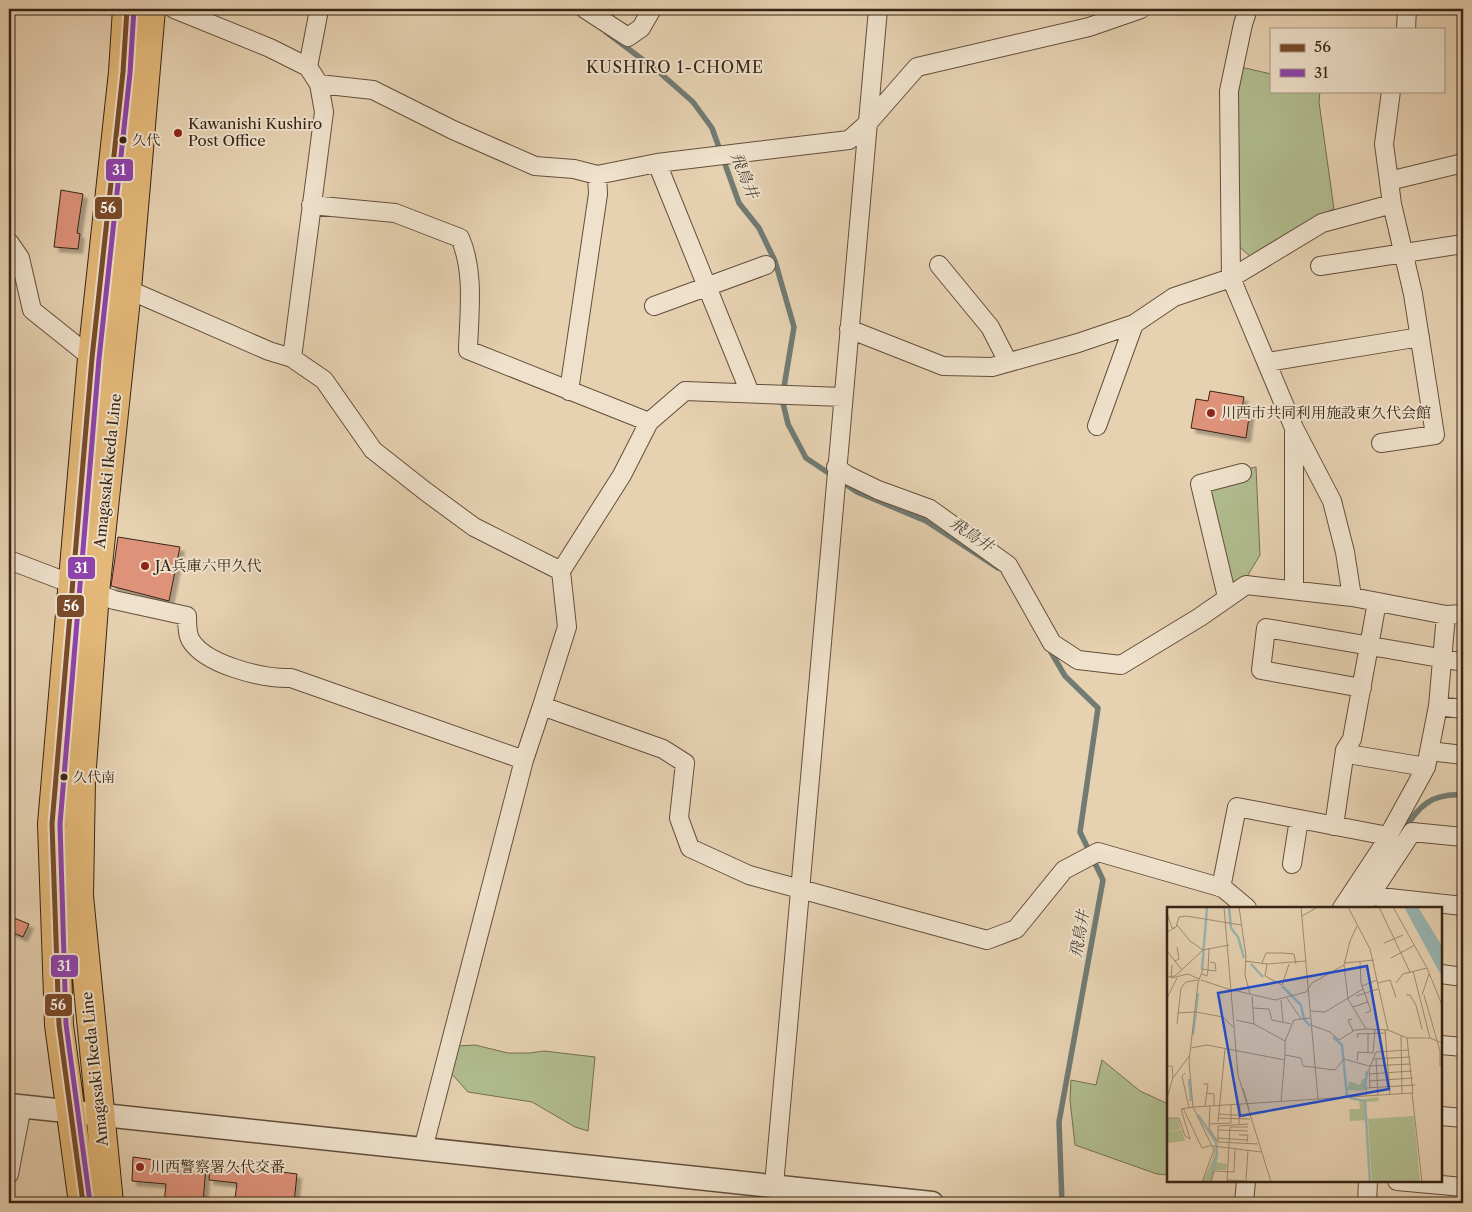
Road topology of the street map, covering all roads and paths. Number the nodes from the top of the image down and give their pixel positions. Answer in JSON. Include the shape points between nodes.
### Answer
{"nodes":[{"id":1,"x":127,"y":9,"type":"edge"},
{"id":2,"x":150,"y":9,"type":"edge"},
{"id":3,"x":174,"y":9,"type":"edge"},
{"id":4,"x":316,"y":9,"type":"edge"},
{"id":5,"x":585,"y":9,"type":"edge"},
{"id":6,"x":652,"y":9,"type":"edge"},
{"id":7,"x":878,"y":9,"type":"edge"},
{"id":8,"x":1141,"y":9,"type":"edge"},
{"id":9,"x":1248,"y":9,"type":"edge"},
{"id":10,"x":1407,"y":9,"type":"edge"},
{"id":11,"x":1406,"y":28,"type":"edge"},
{"id":12,"x":308,"y":67,"type":"junction"},
{"id":13,"x":319,"y":84,"type":"junction"},
{"id":14,"x":1391,"y":92,"type":"edge"},
{"id":15,"x":868,"y":123,"type":"junction"},
{"id":16,"x":658,"y":163,"type":"junction"},
{"id":17,"x":1463,"y":164,"type":"edge"},
{"id":18,"x":597,"y":174,"type":"junction"},
{"id":19,"x":1389,"y":181,"type":"junction"},
{"id":20,"x":1392,"y":204,"type":"junction"},
{"id":21,"x":311,"y":205,"type":"junction"},
{"id":22,"x":9,"y":242,"type":"edge"},
{"id":23,"x":1463,"y":244,"type":"edge"},
{"id":24,"x":1404,"y":254,"type":"junction"},
{"id":25,"x":766,"y":265,"type":"dead end"},
{"id":26,"x":939,"y":265,"type":"dead end"},
{"id":27,"x":1320,"y":266,"type":"dead end"},
{"id":28,"x":1231,"y":278,"type":"junction"},
{"id":29,"x":127,"y":288,"type":"junction"},
{"id":30,"x":707,"y":288,"type":"junction"},
{"id":31,"x":654,"y":306,"type":"dead end"},
{"id":32,"x":1134,"y":324,"type":"junction"},
{"id":33,"x":849,"y":329,"type":"junction"},
{"id":34,"x":1420,"y":337,"type":"junction"},
{"id":35,"x":92,"y":358,"type":"junction"},
{"id":36,"x":292,"y":358,"type":"junction"},
{"id":37,"x":1008,"y":362,"type":"junction"},
{"id":38,"x":1267,"y":362,"type":"junction"},
{"id":39,"x":569,"y":391,"type":"junction"},
{"id":40,"x":750,"y":393,"type":"junction"},
{"id":41,"x":843,"y":397,"type":"junction"},
{"id":42,"x":648,"y":422,"type":"junction"},
{"id":43,"x":1097,"y":426,"type":"dead end"},
{"id":44,"x":1294,"y":428,"type":"junction"},
{"id":45,"x":1381,"y":443,"type":"dead end"},
{"id":46,"x":836,"y":466,"type":"junction"},
{"id":47,"x":1242,"y":473,"type":"dead end"},
{"id":48,"x":9,"y":560,"type":"edge"},
{"id":49,"x":560,"y":571,"type":"junction"},
{"id":50,"x":83,"y":588,"type":"junction"},
{"id":51,"x":1294,"y":589,"type":"junction"},
{"id":52,"x":1227,"y":597,"type":"junction"},
{"id":53,"x":1352,"y":597,"type":"junction"},
{"id":54,"x":1377,"y":602,"type":"junction"},
{"id":55,"x":1454,"y":614,"type":"edge"},
{"id":56,"x":1369,"y":646,"type":"junction"},
{"id":57,"x":1440,"y":659,"type":"junction"},
{"id":58,"x":1463,"y":662,"type":"edge"},
{"id":59,"x":1362,"y":688,"type":"junction"},
{"id":60,"x":542,"y":706,"type":"junction"},
{"id":61,"x":1438,"y":706,"type":"junction"},
{"id":62,"x":1463,"y":709,"type":"edge"},
{"id":63,"x":1345,"y":750,"type":"junction"},
{"id":64,"x":1463,"y":755,"type":"edge"},
{"id":65,"x":1428,"y":759,"type":"junction"},
{"id":66,"x":524,"y":760,"type":"junction"},
{"id":67,"x":1299,"y":819,"type":"junction"},
{"id":68,"x":1334,"y":826,"type":"junction"},
{"id":69,"x":1388,"y":836,"type":"junction"},
{"id":70,"x":1463,"y":837,"type":"edge"},
{"id":71,"x":1292,"y":864,"type":"dead end"},
{"id":72,"x":1221,"y":888,"type":"junction"},
{"id":73,"x":799,"y":889,"type":"junction"},
{"id":74,"x":1366,"y":902,"type":"edge"},
{"id":75,"x":1400,"y":904,"type":"edge"},
{"id":76,"x":1463,"y":906,"type":"edge"},
{"id":77,"x":1247,"y":907,"type":"edge"},
{"id":78,"x":1343,"y":907,"type":"edge"},
{"id":79,"x":1442,"y":974,"type":"edge"},
{"id":80,"x":1463,"y":976,"type":"edge"},
{"id":81,"x":1442,"y":1044,"type":"edge"},
{"id":82,"x":1463,"y":1047,"type":"edge"},
{"id":83,"x":16,"y":1105,"type":"edge"},
{"id":84,"x":70,"y":1113,"type":"junction"},
{"id":85,"x":101,"y":1114,"type":"junction"},
{"id":86,"x":1442,"y":1116,"type":"edge"},
{"id":87,"x":1463,"y":1118,"type":"edge"},
{"id":88,"x":423,"y":1149,"type":"junction"},
{"id":89,"x":9,"y":1174,"type":"edge"},
{"id":90,"x":1246,"y":1182,"type":"edge"},
{"id":91,"x":1368,"y":1182,"type":"edge"},
{"id":92,"x":1408,"y":1182,"type":"edge"},
{"id":93,"x":774,"y":1185,"type":"junction"},
{"id":94,"x":1463,"y":1187,"type":"edge"},
{"id":95,"x":83,"y":1203,"type":"edge"},
{"id":96,"x":109,"y":1203,"type":"edge"},
{"id":97,"x":932,"y":1203,"type":"edge"},
{"id":98,"x":1244,"y":1203,"type":"edge"},
{"id":99,"x":1367,"y":1203,"type":"edge"}],
"edges":[{"from":1,"to":35,"type":"main road","name":"Amagasaki Ikeda Line"},
{"from":2,"to":29,"type":"main road","name":"Amagasaki Ikeda Line"},
{"from":3,"to":12,"type":"street"},
{"from":4,"to":12,"type":"street","via":[[318,15]]},
{"from":5,"to":6,"type":"street","via":[[628,37],[641,28]]},
{"from":7,"to":15,"type":"street"},
{"from":8,"to":15,"type":"street","via":[[1089,27],[917,67]]},
{"from":9,"to":28,"type":"street","via":[[1230,90]]},
{"from":10,"to":11,"type":"street"},
{"from":12,"to":13,"type":"street"},
{"from":13,"to":18,"type":"street","via":[[373,90],[535,166]]},
{"from":13,"to":21,"type":"street","via":[[324,112]]},
{"from":14,"to":19,"type":"street","via":[[1384,144]]},
{"from":15,"to":16,"type":"street","via":[[850,140]]},
{"from":15,"to":33,"type":"street"},
{"from":16,"to":18,"type":"street"},
{"from":16,"to":30,"type":"street"},
{"from":17,"to":19,"type":"street"},
{"from":18,"to":39,"type":"street","via":[[595,213]]},
{"from":19,"to":20,"type":"street"},
{"from":20,"to":24,"type":"street"},
{"from":20,"to":28,"type":"street","via":[[1322,223]]},
{"from":21,"to":36,"type":"street"},
{"from":21,"to":39,"type":"street","via":[[394,213],[460,238],[466,251],[469,289],[468,350]]},
{"from":22,"to":35,"type":"street","via":[[20,258],[32,310]]},
{"from":23,"to":24,"type":"street"},
{"from":24,"to":27,"type":"street"},
{"from":24,"to":34,"type":"street"},
{"from":25,"to":30,"type":"street"},
{"from":26,"to":37,"type":"street","via":[[990,327]]},
{"from":28,"to":32,"type":"street","via":[[1174,297]]},
{"from":28,"to":38,"type":"street"},
{"from":29,"to":36,"type":"street","via":[[269,351]]},
{"from":29,"to":50,"type":"main road","name":"Amagasaki Ikeda Line"},
{"from":30,"to":31,"type":"street"},
{"from":30,"to":40,"type":"street"},
{"from":32,"to":37,"type":"street"},
{"from":32,"to":43,"type":"street"},
{"from":33,"to":37,"type":"street","via":[[943,366],[992,367]]},
{"from":33,"to":41,"type":"street"},
{"from":34,"to":38,"type":"street"},
{"from":34,"to":45,"type":"street","via":[[1435,435]]},
{"from":35,"to":50,"type":"main road","name":"Amagasaki Ikeda Line"},
{"from":36,"to":49,"type":"street","via":[[324,380],[373,450],[474,528]]},
{"from":38,"to":44,"type":"street"},
{"from":39,"to":42,"type":"street"},
{"from":40,"to":41,"type":"street"},
{"from":40,"to":42,"type":"street","via":[[685,391]]},
{"from":41,"to":46,"type":"street"},
{"from":42,"to":49,"type":"street","via":[[622,475]]},
{"from":44,"to":51,"type":"street"},
{"from":44,"to":53,"type":"street","via":[[1332,501]]},
{"from":46,"to":52,"type":"street","via":[[878,490],[930,509],[1008,566],[1052,643],[1078,660],[1121,664],[1159,643]]},
{"from":46,"to":73,"type":"street"},
{"from":47,"to":52,"type":"street","via":[[1200,484]]},
{"from":48,"to":50,"type":"street"},
{"from":49,"to":60,"type":"street","via":[[567,627]]},
{"from":50,"to":66,"type":"street","via":[[114,600],[187,616],[190,639],[214,662],[274,679],[291,678]]},
{"from":50,"to":84,"type":"main road","name":"Amagasaki Ikeda Line","via":[[52,824],[60,1026]]},
{"from":50,"to":85,"type":"main road","name":"Amagasaki Ikeda Line","via":[[79,896]]},
{"from":51,"to":52,"type":"street","via":[[1246,584]]},
{"from":51,"to":53,"type":"street"},
{"from":53,"to":54,"type":"street"},
{"from":54,"to":55,"type":"street"},
{"from":54,"to":56,"type":"street"},
{"from":55,"to":57,"type":"street"},
{"from":56,"to":57,"type":"street"},
{"from":56,"to":59,"type":"street"},
{"from":56,"to":59,"type":"street","via":[[1266,628],[1261,670]]},
{"from":57,"to":58,"type":"street"},
{"from":57,"to":61,"type":"street"},
{"from":59,"to":63,"type":"street","via":[[1352,739]]},
{"from":60,"to":66,"type":"street"},
{"from":60,"to":73,"type":"street","via":[[664,749],[685,763],[679,818],[690,848],[749,875]]},
{"from":61,"to":62,"type":"street"},
{"from":61,"to":65,"type":"street"},
{"from":63,"to":65,"type":"street","via":[[1354,755]]},
{"from":63,"to":68,"type":"street"},
{"from":64,"to":65,"type":"street"},
{"from":65,"to":69,"type":"street"},
{"from":66,"to":88,"type":"street"},
{"from":67,"to":68,"type":"street"},
{"from":67,"to":71,"type":"street"},
{"from":67,"to":72,"type":"street","via":[[1237,807]]},
{"from":68,"to":69,"type":"street"},
{"from":69,"to":78,"type":"street"},
{"from":70,"to":74,"type":"street","via":[[1412,832]]},
{"from":72,"to":73,"type":"street","via":[[1098,852],[1064,870],[1016,929],[987,940]]},
{"from":72,"to":77,"type":"street"},
{"from":73,"to":93,"type":"street"},
{"from":74,"to":75,"type":"street"},
{"from":75,"to":76,"type":"street"},
{"from":79,"to":80,"type":"street"},
{"from":81,"to":82,"type":"street"},
{"from":83,"to":84,"type":"street"},
{"from":83,"to":89,"type":"street"},
{"from":84,"to":85,"type":"street"},
{"from":84,"to":95,"type":"main road","name":"Amagasaki Ikeda Line"},
{"from":85,"to":88,"type":"street"},
{"from":85,"to":96,"type":"main road","name":"Amagasaki Ikeda Line"},
{"from":86,"to":87,"type":"street"},
{"from":88,"to":93,"type":"street"},
{"from":90,"to":98,"type":"street"},
{"from":91,"to":99,"type":"street"},
{"from":92,"to":94,"type":"street"},
{"from":93,"to":97,"type":"street"}]}
